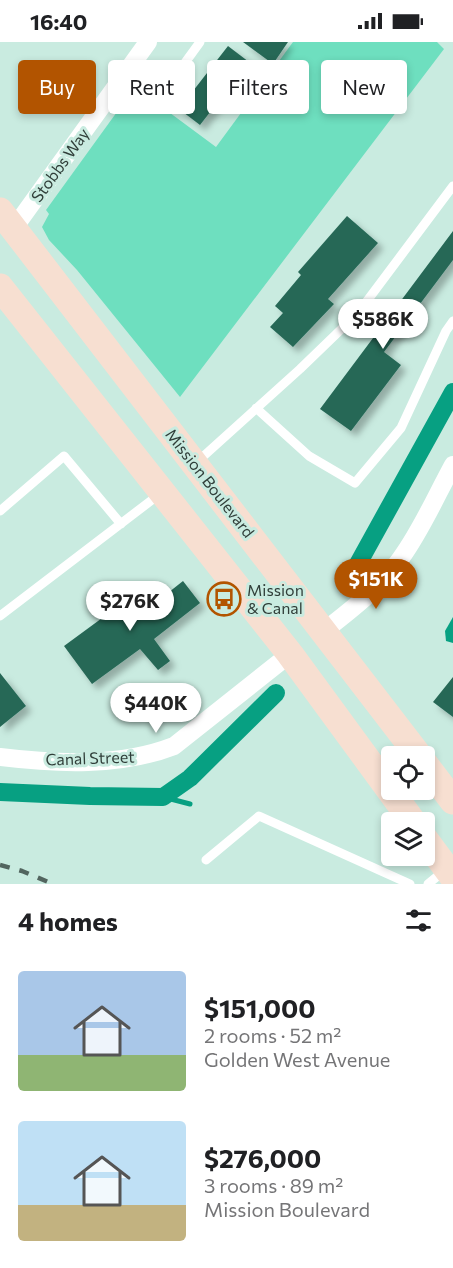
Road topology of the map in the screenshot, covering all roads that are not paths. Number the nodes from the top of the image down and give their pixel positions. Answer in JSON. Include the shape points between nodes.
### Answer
{"nodes":[{"id":1,"x":148,"y":42,"type":"edge"},
{"id":2,"x":200,"y":42,"type":"edge"},
{"id":3,"x":135,"y":60,"type":"edge"},
{"id":4,"x":187,"y":60,"type":"edge"},
{"id":5,"x":108,"y":94,"type":"edge"},
{"id":6,"x":453,"y":186,"type":"edge"},
{"id":7,"x":7,"y":220,"type":"edge"},
{"id":8,"x":0,"y":287,"type":"edge"},
{"id":9,"x":453,"y":321,"type":"edge"},
{"id":10,"x":256,"y":408,"type":"junction"},
{"id":11,"x":195,"y":463,"type":"junction"},
{"id":12,"x":453,"y":465,"type":"edge"},
{"id":13,"x":163,"y":491,"type":"junction"},
{"id":14,"x":0,"y":511,"type":"edge"},
{"id":15,"x":121,"y":524,"type":"junction"},
{"id":16,"x":0,"y":616,"type":"edge"},
{"id":17,"x":324,"y":631,"type":"junction"},
{"id":18,"x":290,"y":654,"type":"junction"},
{"id":19,"x":412,"y":746,"type":"edge"},
{"id":20,"x":0,"y":758,"type":"edge"},
{"id":21,"x":435,"y":777,"type":"edge"},
{"id":22,"x":453,"y":801,"type":"edge"},
{"id":23,"x":406,"y":812,"type":"edge"},
{"id":24,"x":206,"y":860,"type":"dead end"},
{"id":25,"x":435,"y":860,"type":"edge"},
{"id":26,"x":443,"y":876,"type":"edge"},
{"id":27,"x":410,"y":884,"type":"edge"}],
"edges":[{"from":1,"to":3,"type":"street","name":"Stobbs Way"},
{"from":2,"to":4,"type":"lane"},
{"from":5,"to":7,"type":"street","name":"Stobbs Way"},
{"from":6,"to":10,"type":"lane","via":[[358,313]]},
{"from":7,"to":11,"type":"main road","name":"Mission Boulevard"},
{"from":8,"to":13,"type":"main road"},
{"from":9,"to":10,"type":"lane","via":[[401,428],[355,483],[309,456]]},
{"from":10,"to":11,"type":"lane"},
{"from":11,"to":17,"type":"main road","name":"Mission Boulevard"},
{"from":12,"to":17,"type":"street","via":[[400,560]]},
{"from":13,"to":15,"type":"lane"},
{"from":13,"to":18,"type":"main road"},
{"from":14,"to":15,"type":"lane","via":[[64,456]]},
{"from":15,"to":16,"type":"lane"},
{"from":17,"to":18,"type":"main road"},
{"from":17,"to":19,"type":"main road","name":"Mission Boulevard"},
{"from":18,"to":20,"type":"street","name":"Canal Street","via":[[174,746],[156,753],[110,761]]},
{"from":18,"to":23,"type":"main road"},
{"from":21,"to":22,"type":"main road"},
{"from":24,"to":27,"type":"lane","via":[[259,816]]},
{"from":25,"to":26,"type":"main road"}]}
